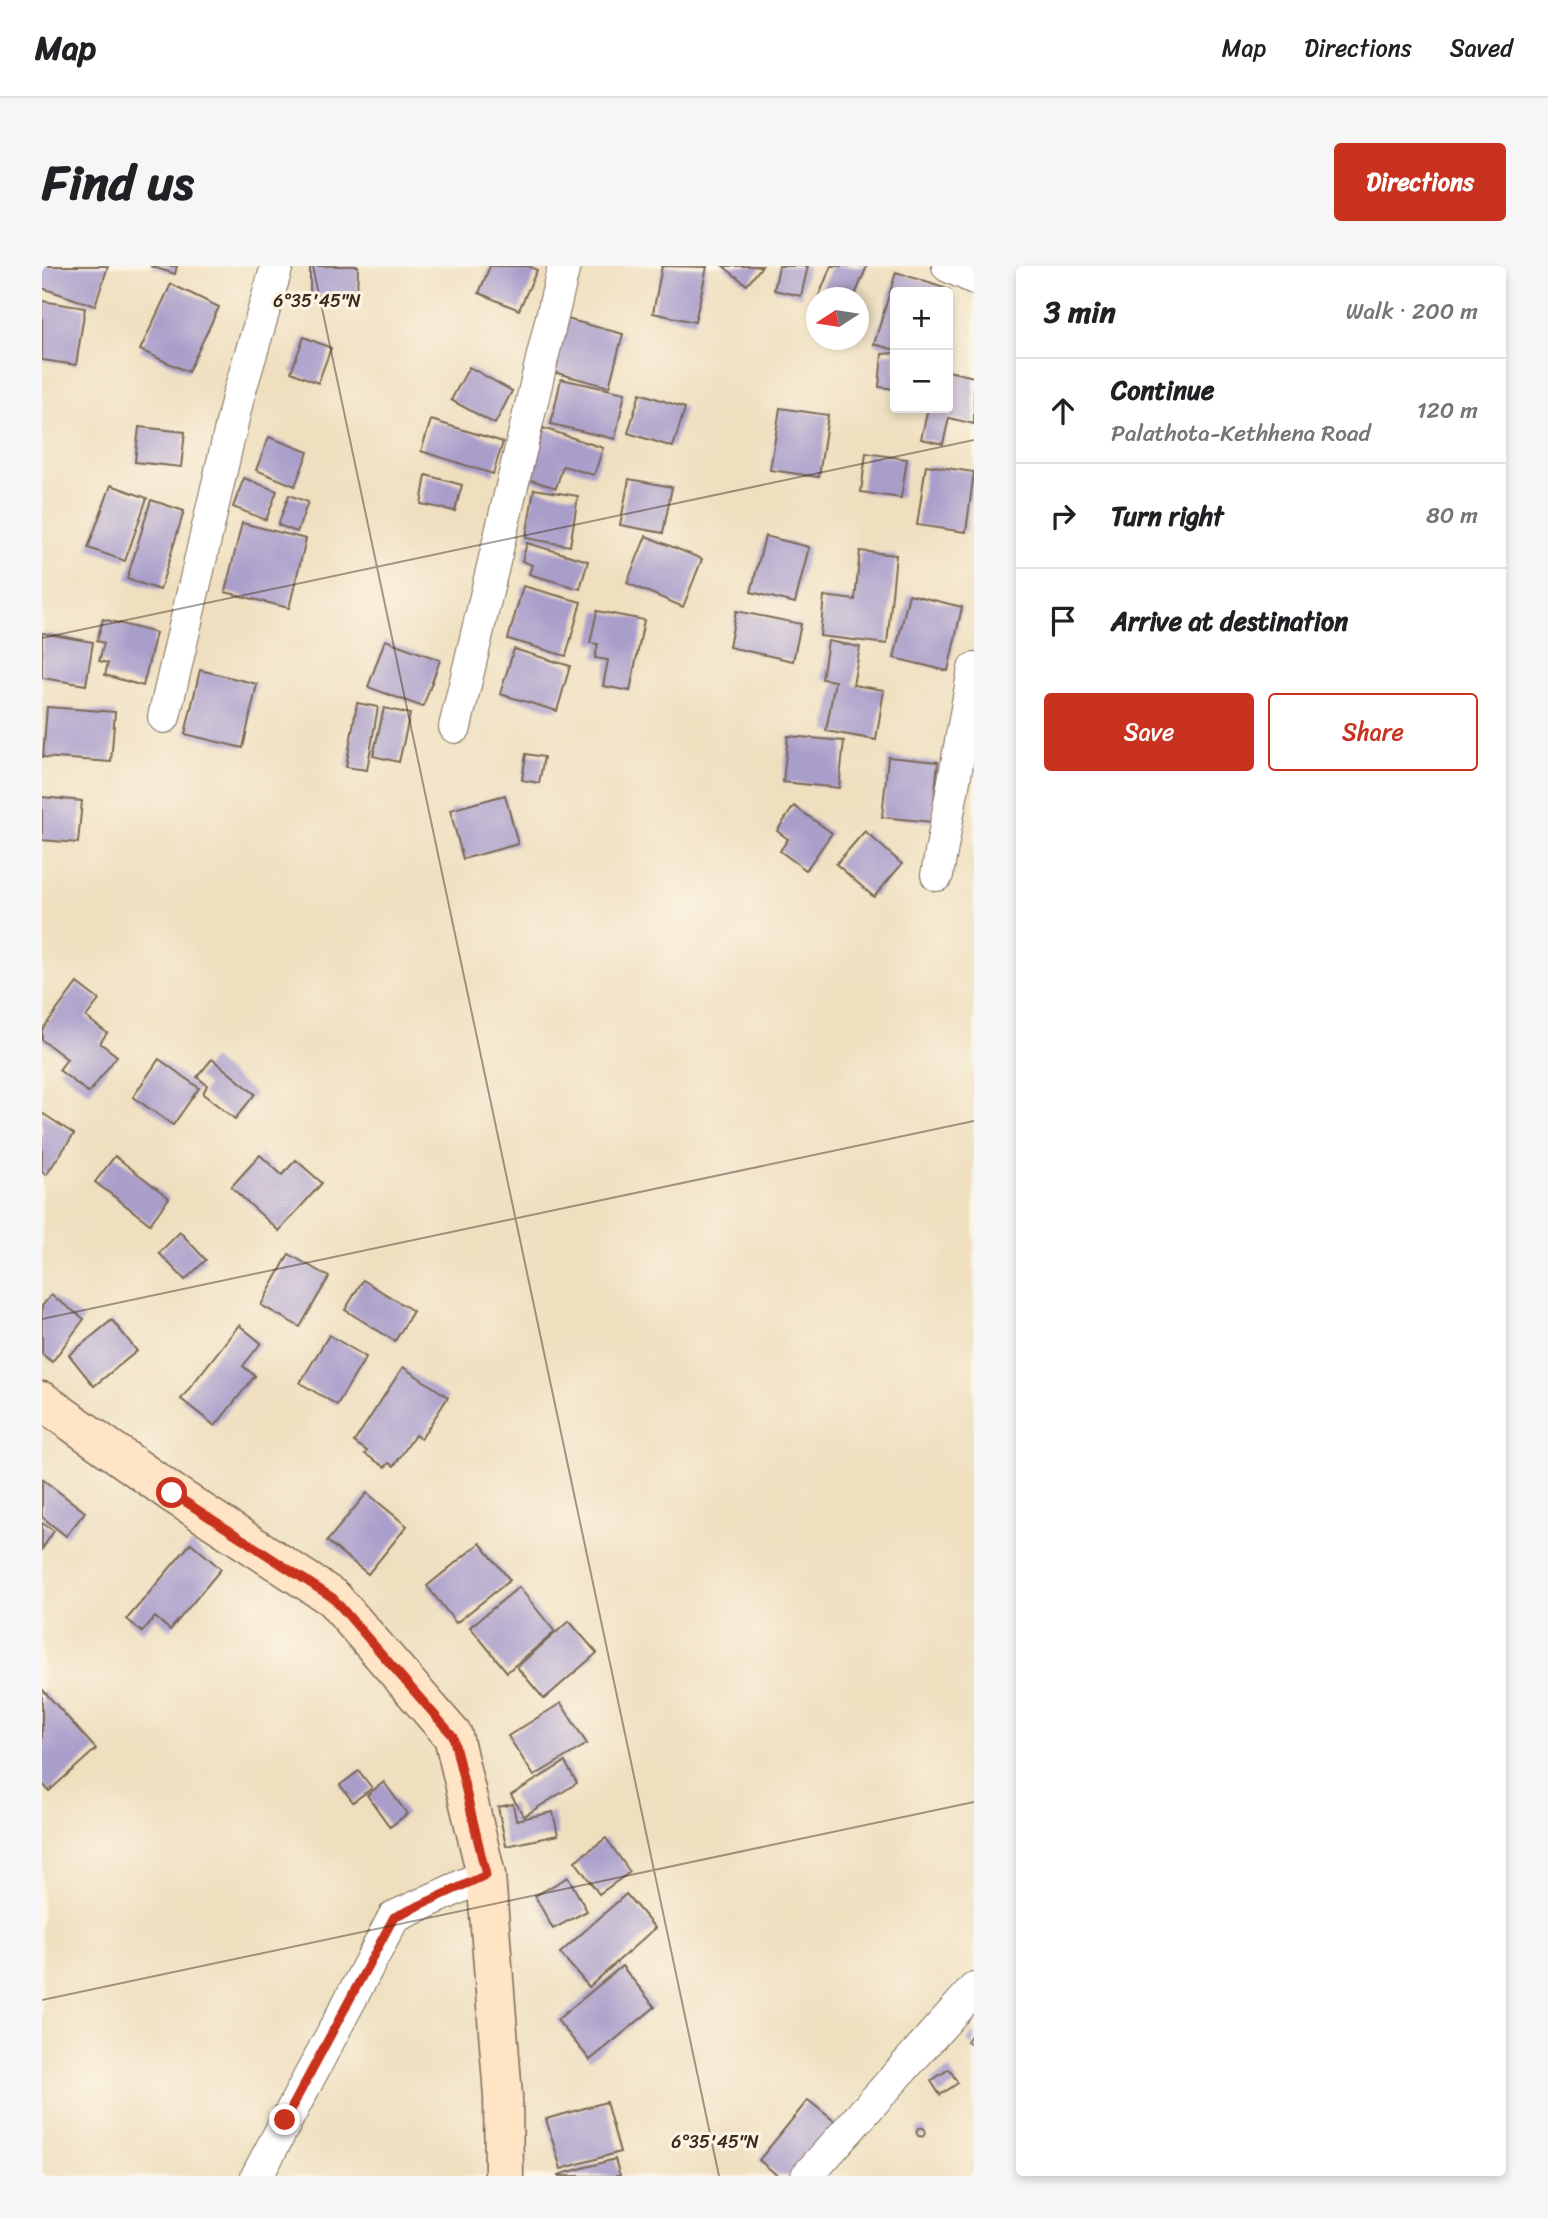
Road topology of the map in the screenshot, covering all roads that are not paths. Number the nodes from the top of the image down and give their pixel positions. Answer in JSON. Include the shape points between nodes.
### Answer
{"nodes":[{"id":1,"x":276,"y":266,"type":"edge"},
{"id":2,"x":564,"y":266,"type":"edge"},
{"id":3,"x":948,"y":266,"type":"edge"},
{"id":4,"x":974,"y":278,"type":"edge"},
{"id":5,"x":974,"y":669,"type":"edge"},
{"id":6,"x":164,"y":717,"type":"dead end"},
{"id":7,"x":455,"y":727,"type":"dead end"},
{"id":8,"x":937,"y":875,"type":"dead end"},
{"id":9,"x":42,"y":1401,"type":"edge"},
{"id":10,"x":486,"y":1875,"type":"junction"},
{"id":11,"x":974,"y":1989,"type":"edge"},
{"id":12,"x":257,"y":2176,"type":"edge"},
{"id":13,"x":504,"y":2176,"type":"edge"},
{"id":14,"x":807,"y":2176,"type":"edge"}],
"edges":[{"from":1,"to":6,"type":"street","via":[[238,397]]},
{"from":2,"to":7,"type":"street"},
{"from":3,"to":4,"type":"street"},
{"from":5,"to":8,"type":"street"},
{"from":9,"to":10,"type":"street","via":[[333,1598],[453,1736]]},
{"from":10,"to":12,"type":"street","via":[[394,1917]]},
{"from":10,"to":13,"type":"street","via":[[503,2096]]},
{"from":11,"to":14,"type":"street"}]}
